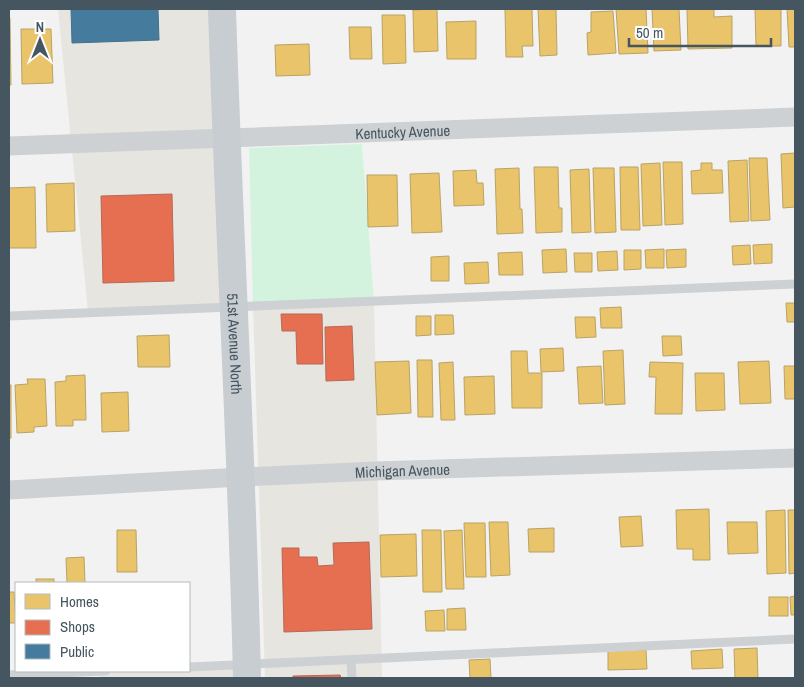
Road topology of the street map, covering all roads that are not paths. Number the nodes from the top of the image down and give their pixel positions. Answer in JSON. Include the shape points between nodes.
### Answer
{"nodes":[{"id":1,"x":222,"y":9,"type":"edge"},
{"id":2,"x":795,"y":117,"type":"edge"},
{"id":3,"x":226,"y":138,"type":"junction"},
{"id":4,"x":9,"y":146,"type":"edge"},
{"id":5,"x":795,"y":284,"type":"edge"},
{"id":6,"x":234,"y":306,"type":"junction"},
{"id":7,"x":9,"y":316,"type":"edge"},
{"id":8,"x":795,"y":458,"type":"edge"},
{"id":9,"x":240,"y":477,"type":"junction"},
{"id":10,"x":9,"y":490,"type":"edge"},
{"id":11,"x":795,"y":640,"type":"edge"},
{"id":12,"x":352,"y":660,"type":"junction"},
{"id":13,"x":190,"y":667,"type":"edge"},
{"id":14,"x":247,"y":671,"type":"edge"},
{"id":15,"x":82,"y":672,"type":"edge"},
{"id":16,"x":9,"y":675,"type":"edge"},
{"id":17,"x":352,"y":678,"type":"edge"}],
"edges":[{"from":1,"to":3,"type":"main road","name":"51st Avenue North"},
{"from":2,"to":3,"type":"street","name":"Kentucky Avenue"},
{"from":3,"to":4,"type":"street","name":"Kentucky Avenue"},
{"from":3,"to":6,"type":"main road","name":"51st Avenue North"},
{"from":5,"to":6,"type":"lane"},
{"from":6,"to":7,"type":"lane"},
{"from":6,"to":9,"type":"main road","name":"51st Avenue North"},
{"from":8,"to":9,"type":"street","name":"Michigan Avenue"},
{"from":9,"to":10,"type":"street","name":"Michigan Avenue"},
{"from":9,"to":14,"type":"main road","name":"51st Avenue North"},
{"from":11,"to":12,"type":"lane"},
{"from":12,"to":14,"type":"lane"},
{"from":12,"to":17,"type":"lane"},
{"from":13,"to":14,"type":"lane"},
{"from":15,"to":16,"type":"lane"}]}
